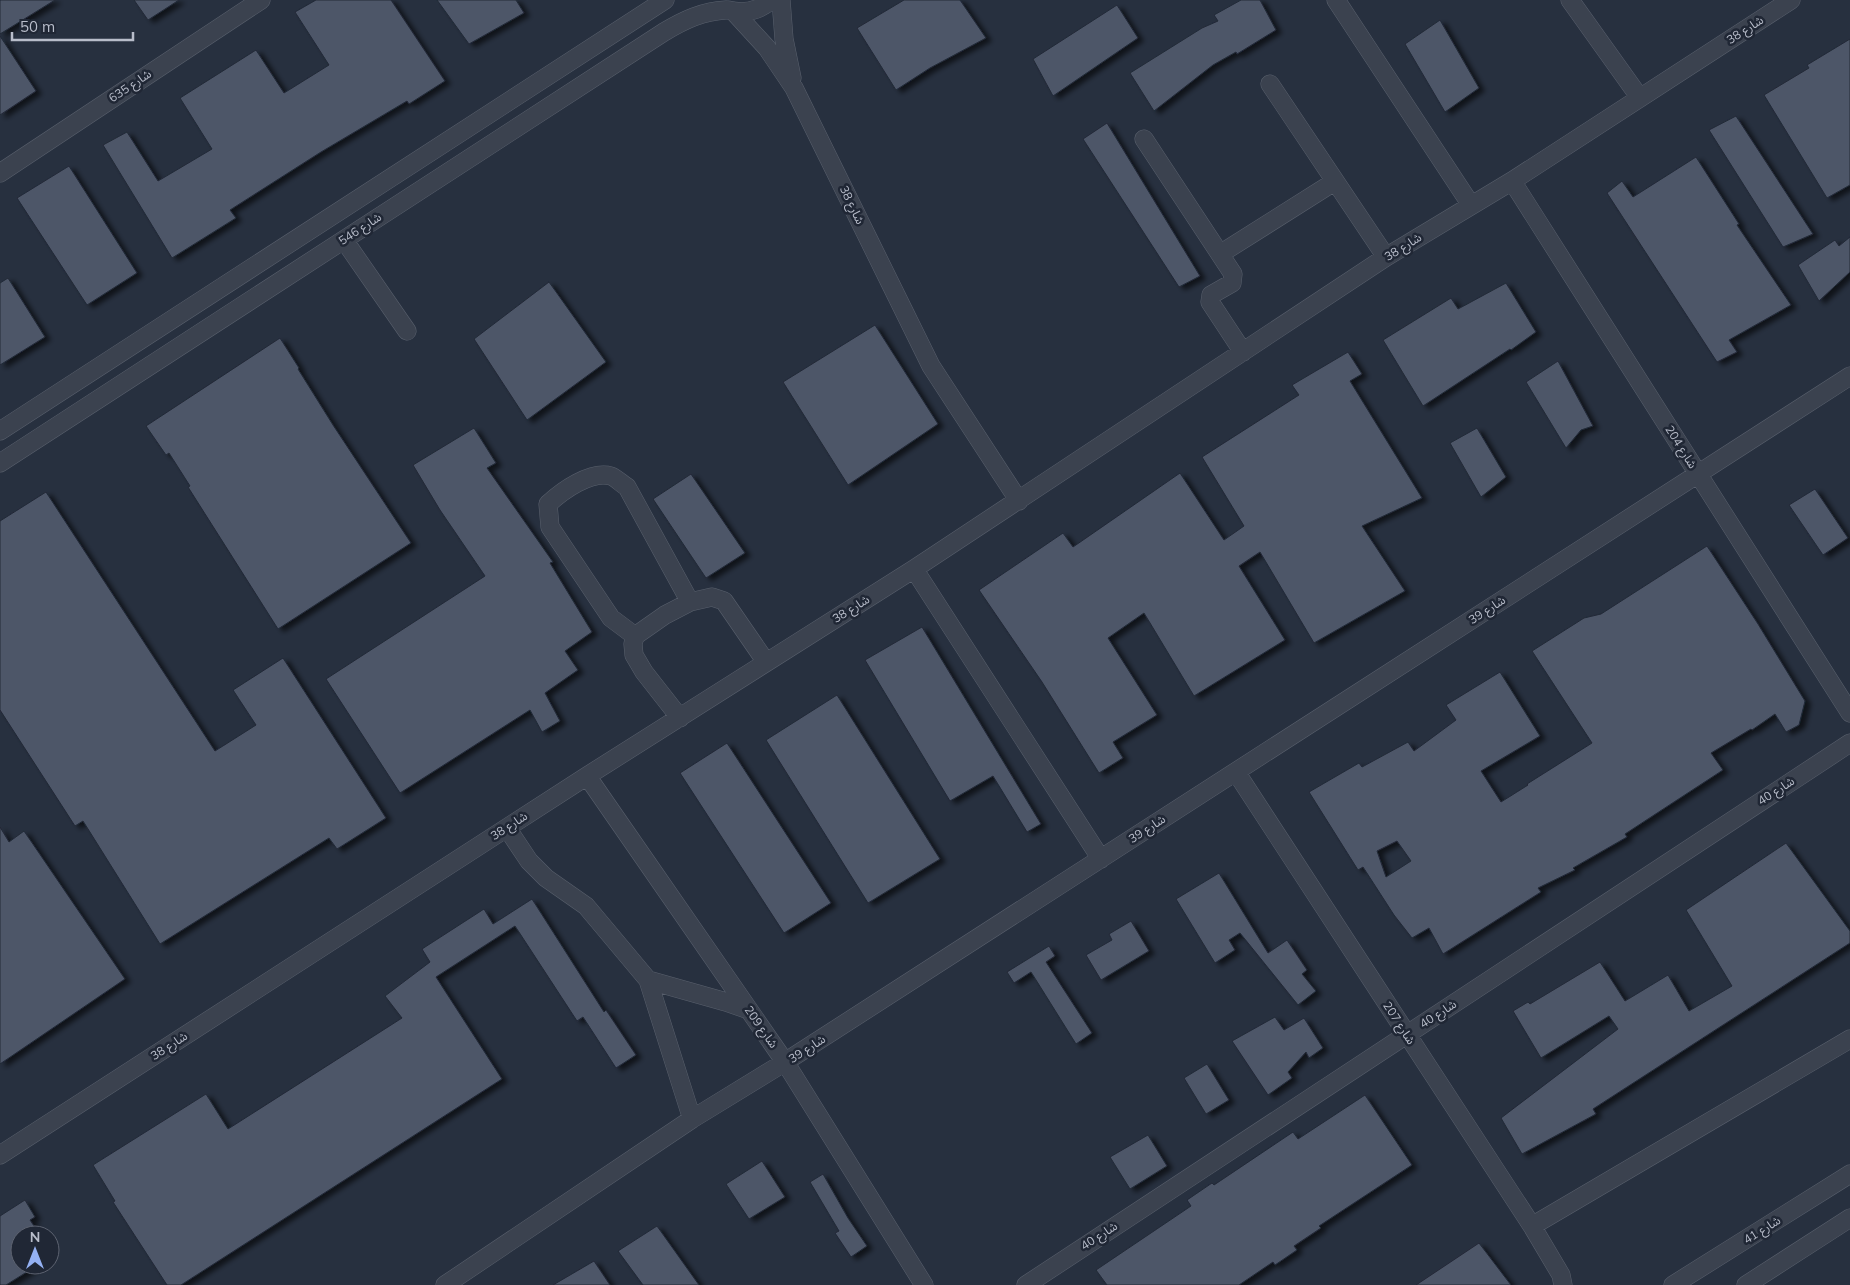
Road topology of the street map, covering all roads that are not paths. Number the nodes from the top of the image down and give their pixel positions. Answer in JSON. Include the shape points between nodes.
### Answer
{"nodes":[{"id":1,"x":261,"y":0,"type":"edge"},
{"id":2,"x":665,"y":0,"type":"edge"},
{"id":3,"x":711,"y":0,"type":"edge"},
{"id":4,"x":772,"y":0,"type":"edge"},
{"id":5,"x":781,"y":0,"type":"edge"},
{"id":6,"x":1336,"y":0,"type":"edge"},
{"id":7,"x":1570,"y":0,"type":"edge"},
{"id":8,"x":1791,"y":0,"type":"edge"},
{"id":9,"x":730,"y":11,"type":"junction"},
{"id":10,"x":1270,"y":84,"type":"dead end"},
{"id":11,"x":794,"y":88,"type":"junction"},
{"id":12,"x":1640,"y":98,"type":"junction"},
{"id":13,"x":1144,"y":139,"type":"dead end"},
{"id":14,"x":0,"y":173,"type":"edge"},
{"id":15,"x":1512,"y":181,"type":"junction"},
{"id":16,"x":1334,"y":182,"type":"junction"},
{"id":17,"x":1471,"y":205,"type":"junction"},
{"id":18,"x":344,"y":240,"type":"junction"},
{"id":19,"x":1220,"y":254,"type":"junction"},
{"id":20,"x":1386,"y":257,"type":"junction"},
{"id":21,"x":407,"y":331,"type":"dead end"},
{"id":22,"x":1244,"y":352,"type":"junction"},
{"id":23,"x":1850,"y":376,"type":"edge"},
{"id":24,"x":0,"y":431,"type":"edge"},
{"id":25,"x":0,"y":463,"type":"edge"},
{"id":26,"x":1698,"y":474,"type":"junction"},
{"id":27,"x":1020,"y":500,"type":"junction"},
{"id":28,"x":914,"y":569,"type":"junction"},
{"id":29,"x":690,"y":602,"type":"junction"},
{"id":30,"x":635,"y":636,"type":"junction"},
{"id":31,"x":766,"y":662,"type":"junction"},
{"id":32,"x":1850,"y":713,"type":"edge"},
{"id":33,"x":680,"y":718,"type":"junction"},
{"id":34,"x":1850,"y":743,"type":"edge"},
{"id":35,"x":1236,"y":772,"type":"junction"},
{"id":36,"x":587,"y":776,"type":"junction"},
{"id":37,"x":507,"y":828,"type":"junction"},
{"id":38,"x":1101,"y":859,"type":"junction"},
{"id":39,"x":648,"y":980,"type":"junction"},
{"id":40,"x":749,"y":1010,"type":"junction"},
{"id":41,"x":1406,"y":1035,"type":"junction"},
{"id":42,"x":1850,"y":1039,"type":"edge"},
{"id":43,"x":785,"y":1062,"type":"junction"},
{"id":44,"x":692,"y":1119,"type":"junction"},
{"id":45,"x":0,"y":1154,"type":"edge"},
{"id":46,"x":1850,"y":1174,"type":"edge"},
{"id":47,"x":1850,"y":1218,"type":"edge"},
{"id":48,"x":1532,"y":1226,"type":"junction"},
{"id":49,"x":1567,"y":1282,"type":"edge"},
{"id":50,"x":446,"y":1285,"type":"edge"},
{"id":51,"x":924,"y":1285,"type":"edge"},
{"id":52,"x":1026,"y":1285,"type":"edge"},
{"id":53,"x":1674,"y":1285,"type":"edge"},
{"id":54,"x":1746,"y":1285,"type":"edge"}],
"edges":[{"from":1,"to":14,"type":"street","name":"شارع 635"},
{"from":2,"to":24,"type":"street"},
{"from":3,"to":9,"type":"street","name":"شارع 38"},
{"from":4,"to":9,"type":"street","name":"شارع 546","via":[[756,10]]},
{"from":5,"to":11,"type":"street","name":"شارع 38","via":[[784,39]]},
{"from":6,"to":17,"type":"street"},
{"from":7,"to":12,"type":"street"},
{"from":8,"to":12,"type":"street","name":"شارع 38"},
{"from":9,"to":11,"type":"street","name":"شارع 38","via":[[767,48]]},
{"from":9,"to":18,"type":"street","name":"شارع 546","via":[[711,11],[694,16],[664,32]]},
{"from":10,"to":16,"type":"street"},
{"from":11,"to":27,"type":"street","name":"شارع 38","via":[[931,366]]},
{"from":12,"to":15,"type":"street","name":"شارع 38"},
{"from":13,"to":19,"type":"street"},
{"from":15,"to":17,"type":"street","name":"شارع 38"},
{"from":15,"to":26,"type":"street","name":"شارع 204"},
{"from":16,"to":19,"type":"street"},
{"from":16,"to":20,"type":"street"},
{"from":17,"to":20,"type":"street","name":"شارع 38"},
{"from":18,"to":21,"type":"street"},
{"from":18,"to":25,"type":"street","name":"شارع 546"},
{"from":19,"to":22,"type":"street","via":[[1233,274],[1232,283],[1211,295],[1210,302]]},
{"from":20,"to":22,"type":"street","name":"شارع 38"},
{"from":22,"to":27,"type":"street","name":"شارع 38"},
{"from":23,"to":26,"type":"street","name":"شارع 39"},
{"from":26,"to":32,"type":"street","name":"شارع 204"},
{"from":26,"to":35,"type":"street","name":"شارع 39"},
{"from":27,"to":28,"type":"street","name":"شارع 38"},
{"from":28,"to":31,"type":"street","name":"شارع 38"},
{"from":28,"to":38,"type":"street"},
{"from":29,"to":30,"type":"street"},
{"from":29,"to":30,"type":"street","via":[[627,487],[611,476],[596,474],[560,493],[548,504],[550,526],[611,618]]},
{"from":29,"to":31,"type":"street","via":[[712,597],[724,601]]},
{"from":30,"to":33,"type":"street","via":[[632,644],[634,656]]},
{"from":31,"to":33,"type":"street","name":"شارع 38"},
{"from":33,"to":36,"type":"street","name":"شارع 38"},
{"from":34,"to":41,"type":"street","name":"شارع 40"},
{"from":35,"to":38,"type":"street","name":"شارع 39"},
{"from":35,"to":41,"type":"street","name":"شارع 207"},
{"from":36,"to":37,"type":"street","name":"شارع 38"},
{"from":36,"to":40,"type":"street","name":"شارع 209"},
{"from":37,"to":39,"type":"street","via":[[529,861],[546,878],[586,906]]},
{"from":37,"to":45,"type":"street","name":"شارع 38"},
{"from":38,"to":43,"type":"street","name":"شارع 39"},
{"from":39,"to":40,"type":"street"},
{"from":39,"to":44,"type":"street"},
{"from":40,"to":43,"type":"street","name":"شارع 209"},
{"from":41,"to":48,"type":"street","name":"شارع 207"},
{"from":41,"to":52,"type":"street","name":"شارع 40"},
{"from":42,"to":48,"type":"street"},
{"from":43,"to":44,"type":"street","name":"شارع 39"},
{"from":43,"to":51,"type":"street","name":"شارع 209"},
{"from":44,"to":50,"type":"street","name":"شارع 39"},
{"from":46,"to":53,"type":"street","name":"شارع 41"},
{"from":47,"to":54,"type":"street"},
{"from":48,"to":49,"type":"street","name":"شارع 207"}]}
